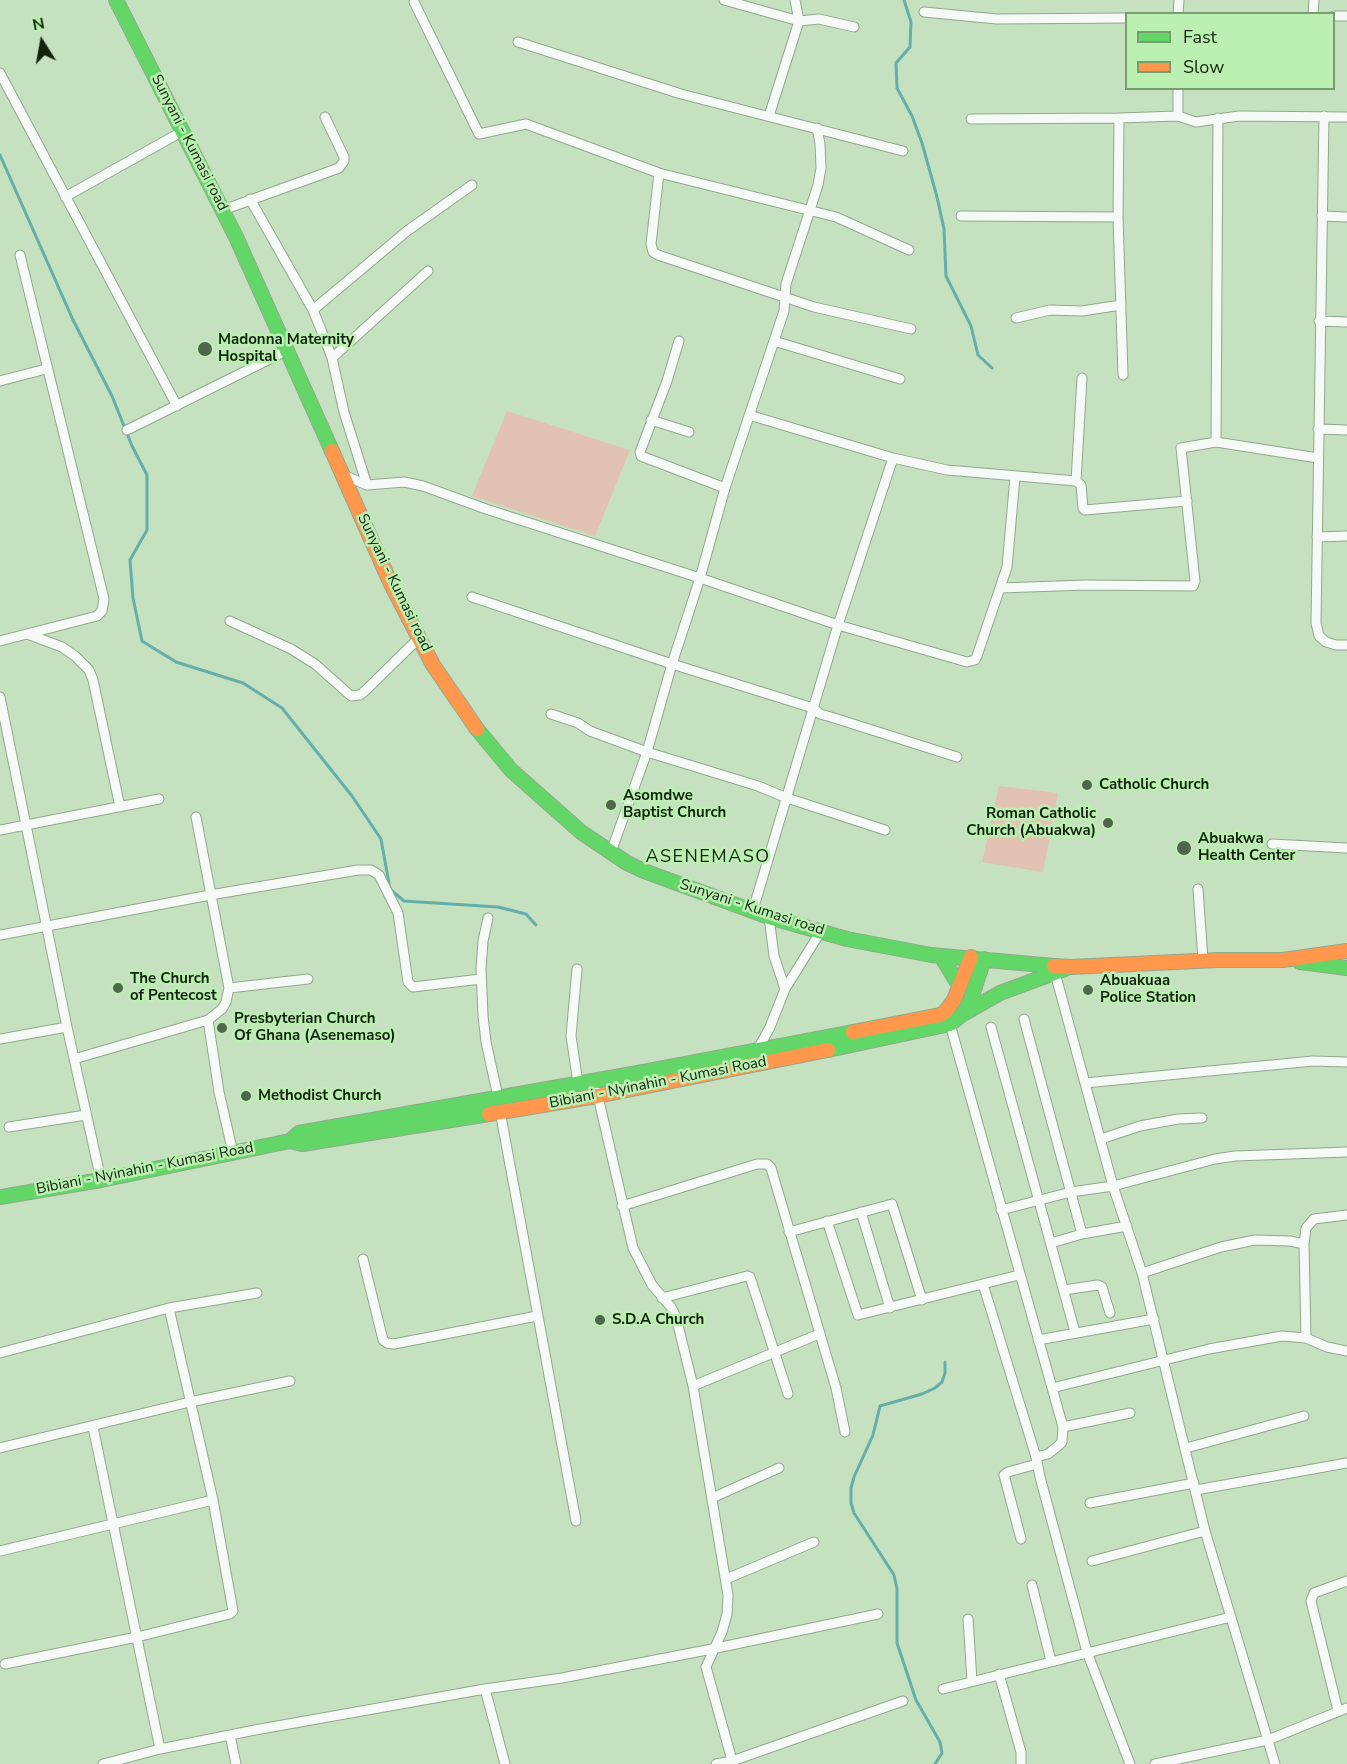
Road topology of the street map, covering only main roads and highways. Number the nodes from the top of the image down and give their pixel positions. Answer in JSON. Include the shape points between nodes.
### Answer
{"nodes":[{"id":1,"x":116,"y":0,"type":"edge"},
{"id":2,"x":1347,"y":951,"type":"edge"},
{"id":3,"x":941,"y":956,"type":"junction"},
{"id":4,"x":977,"y":958,"type":"junction"},
{"id":5,"x":1283,"y":960,"type":"junction"},
{"id":6,"x":1071,"y":967,"type":"junction"},
{"id":7,"x":1347,"y":968,"type":"edge"},
{"id":8,"x":960,"y":987,"type":"junction"},
{"id":9,"x":963,"y":1014,"type":"junction"},
{"id":10,"x":290,"y":1141,"type":"junction"},
{"id":11,"x":0,"y":1197,"type":"edge"}],
"edges":[{"from":1,"to":3,"type":"main road","name":"Sunyani - Kumasi road","via":[[223,210],[390,582],[433,665],[466,715],[511,770],[581,832],[644,871],[769,917],[858,941]]},
{"from":2,"to":5,"type":"main road"},
{"from":3,"to":4,"type":"main road","name":"Sunyani - Kumasi road"},
{"from":3,"to":8,"type":"main road"},
{"from":4,"to":6,"type":"main road","name":"Sunyani - Kumasi road"},
{"from":4,"to":8,"type":"main road","name":"Bibiani - Nyinahin - Kumasi Road"},
{"from":4,"to":9,"type":"main road","name":"Bibiani - Nyinahin - Kumasi Road","via":[[977,981]]},
{"from":5,"to":6,"type":"main road","name":"Sunyani - Kumasi road"},
{"from":5,"to":7,"type":"main road"},
{"from":6,"to":9,"type":"main road","via":[[1000,993]]},
{"from":8,"to":10,"type":"main road","name":"Bibiani - Nyinahin - Kumasi Road","via":[[951,1005],[940,1015],[299,1133]]},
{"from":9,"to":10,"type":"main road","name":"Bibiani - Nyinahin - Kumasi Road","via":[[951,1024],[597,1096],[302,1144]]},
{"from":10,"to":11,"type":"main road","name":"Bibiani - Nyinahin - Kumasi Road"}]}
